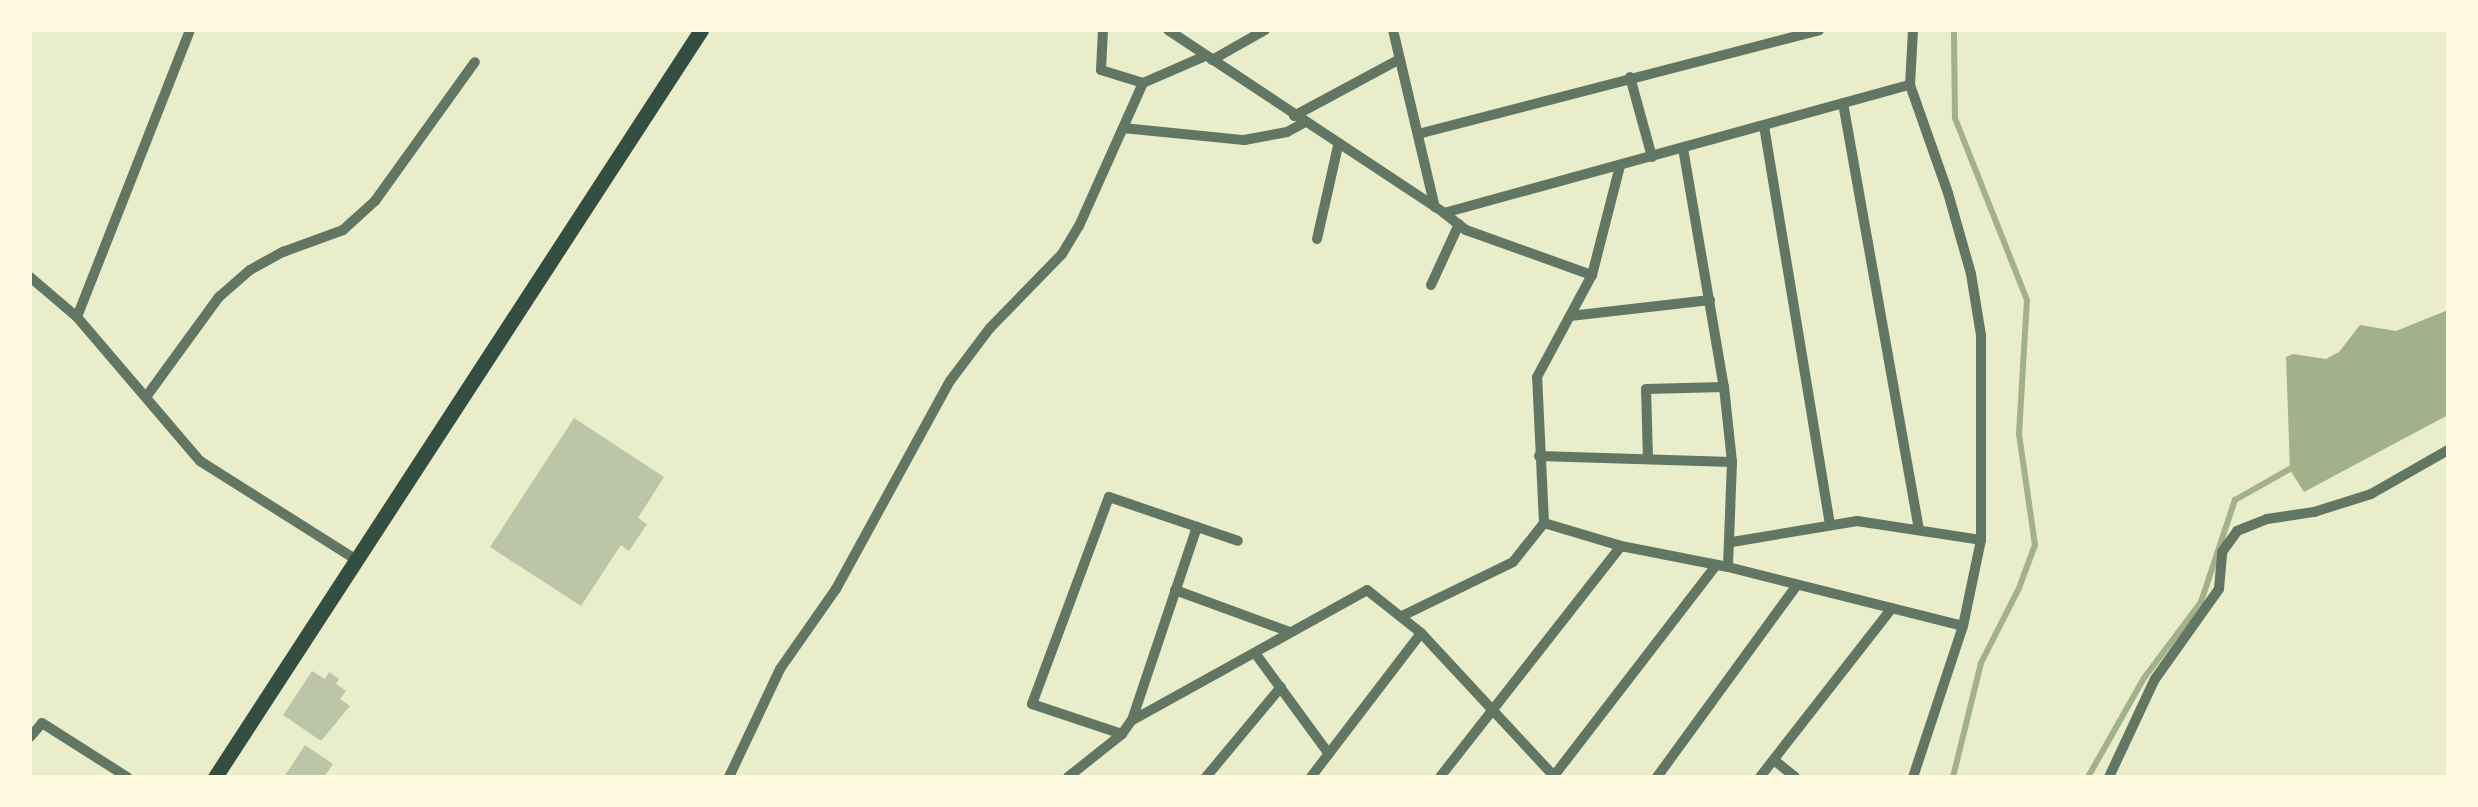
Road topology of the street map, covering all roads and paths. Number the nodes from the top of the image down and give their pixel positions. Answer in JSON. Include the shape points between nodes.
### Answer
{"nodes":[{"id":1,"x":190,"y":30,"type":"edge"},
{"id":2,"x":701,"y":30,"type":"edge"},
{"id":3,"x":1104,"y":30,"type":"edge"},
{"id":4,"x":1168,"y":30,"type":"edge"},
{"id":5,"x":1265,"y":30,"type":"edge"},
{"id":6,"x":1393,"y":30,"type":"edge"},
{"id":7,"x":1818,"y":30,"type":"edge"},
{"id":8,"x":1913,"y":30,"type":"edge"},
{"id":9,"x":1790,"y":34,"type":"edge"},
{"id":10,"x":1209,"y":58,"type":"junction"},
{"id":11,"x":1400,"y":60,"type":"junction"},
{"id":12,"x":475,"y":62,"type":"dead end"},
{"id":13,"x":1630,"y":77,"type":"junction"},
{"id":14,"x":1143,"y":82,"type":"junction"},
{"id":15,"x":1910,"y":85,"type":"junction"},
{"id":16,"x":1843,"y":103,"type":"junction"},
{"id":17,"x":1299,"y":120,"type":"junction"},
{"id":18,"x":1764,"y":126,"type":"junction"},
{"id":19,"x":1123,"y":128,"type":"junction"},
{"id":20,"x":1418,"y":134,"type":"junction"},
{"id":21,"x":1338,"y":146,"type":"junction"},
{"id":22,"x":1682,"y":148,"type":"junction"},
{"id":23,"x":1652,"y":156,"type":"junction"},
{"id":24,"x":1620,"y":166,"type":"junction"},
{"id":25,"x":1440,"y":210,"type":"junction"},
{"id":26,"x":1459,"y":224,"type":"junction"},
{"id":27,"x":1316,"y":239,"type":"dead end"},
{"id":28,"x":1592,"y":275,"type":"junction"},
{"id":29,"x":30,"y":277,"type":"edge"},
{"id":30,"x":1431,"y":285,"type":"dead end"},
{"id":31,"x":1710,"y":300,"type":"junction"},
{"id":32,"x":1570,"y":316,"type":"junction"},
{"id":33,"x":77,"y":317,"type":"junction"},
{"id":34,"x":1724,"y":387,"type":"junction"},
{"id":35,"x":146,"y":397,"type":"junction"},
{"id":36,"x":2448,"y":450,"type":"edge"},
{"id":37,"x":1540,"y":456,"type":"junction"},
{"id":38,"x":1648,"y":459,"type":"junction"},
{"id":39,"x":1732,"y":462,"type":"junction"},
{"id":40,"x":1544,"y":523,"type":"junction"},
{"id":41,"x":1830,"y":525,"type":"junction"},
{"id":42,"x":1197,"y":527,"type":"junction"},
{"id":43,"x":1919,"y":528,"type":"junction"},
{"id":44,"x":1981,"y":540,"type":"junction"},
{"id":45,"x":1238,"y":542,"type":"dead end"},
{"id":46,"x":1732,"y":542,"type":"junction"},
{"id":47,"x":1622,"y":546,"type":"junction"},
{"id":48,"x":355,"y":559,"type":"junction"},
{"id":49,"x":1722,"y":566,"type":"junction"},
{"id":50,"x":1798,"y":586,"type":"junction"},
{"id":51,"x":1175,"y":590,"type":"junction"},
{"id":52,"x":1892,"y":608,"type":"junction"},
{"id":53,"x":1402,"y":616,"type":"junction"},
{"id":54,"x":1964,"y":626,"type":"junction"},
{"id":55,"x":1290,"y":632,"type":"junction"},
{"id":56,"x":1420,"y":633,"type":"junction"},
{"id":57,"x":1255,"y":653,"type":"junction"},
{"id":58,"x":1281,"y":687,"type":"junction"},
{"id":59,"x":1493,"y":711,"type":"junction"},
{"id":60,"x":1132,"y":721,"type":"junction"},
{"id":61,"x":1122,"y":734,"type":"junction"},
{"id":62,"x":30,"y":737,"type":"edge"},
{"id":63,"x":1329,"y":754,"type":"junction"},
{"id":64,"x":1774,"y":760,"type":"junction"},
{"id":65,"x":1082,"y":764,"type":"junction"},
{"id":66,"x":127,"y":777,"type":"edge"},
{"id":67,"x":215,"y":777,"type":"edge"},
{"id":68,"x":729,"y":777,"type":"edge"},
{"id":69,"x":1068,"y":777,"type":"edge"},
{"id":70,"x":1092,"y":777,"type":"edge"},
{"id":71,"x":1206,"y":777,"type":"edge"},
{"id":72,"x":1312,"y":777,"type":"edge"},
{"id":73,"x":1440,"y":777,"type":"edge"},
{"id":74,"x":1554,"y":777,"type":"edge"},
{"id":75,"x":1657,"y":777,"type":"edge"},
{"id":76,"x":1760,"y":777,"type":"edge"},
{"id":77,"x":1795,"y":777,"type":"edge"},
{"id":78,"x":1913,"y":777,"type":"edge"},
{"id":79,"x":2110,"y":777,"type":"edge"}],
"edges":[{"from":1,"to":33,"type":"street"},
{"from":2,"to":48,"type":"highway"},
{"from":3,"to":14,"type":"street","via":[[1101,70]]},
{"from":4,"to":10,"type":"street"},
{"from":5,"to":10,"type":"street"},
{"from":6,"to":11,"type":"street"},
{"from":7,"to":9,"type":"street"},
{"from":8,"to":15,"type":"street"},
{"from":9,"to":13,"type":"street"},
{"from":10,"to":14,"type":"street"},
{"from":10,"to":17,"type":"street"},
{"from":11,"to":17,"type":"street"},
{"from":11,"to":20,"type":"street"},
{"from":12,"to":35,"type":"street","via":[[375,200],[343,230],[283,252],[218,297]]},
{"from":13,"to":20,"type":"street"},
{"from":13,"to":23,"type":"street"},
{"from":14,"to":19,"type":"street"},
{"from":15,"to":16,"type":"street"},
{"from":15,"to":44,"type":"street","via":[[1948,193],[1981,335]]},
{"from":16,"to":18,"type":"street"},
{"from":16,"to":43,"type":"street"},
{"from":17,"to":19,"type":"street","via":[[1288,132],[1244,140]]},
{"from":17,"to":21,"type":"street"},
{"from":18,"to":22,"type":"street"},
{"from":18,"to":41,"type":"street"},
{"from":19,"to":68,"type":"street","via":[[1062,254],[990,328],[914,440],[836,589],[780,669]]},
{"from":20,"to":25,"type":"street"},
{"from":21,"to":25,"type":"street"},
{"from":21,"to":27,"type":"street"},
{"from":22,"to":23,"type":"street"},
{"from":22,"to":31,"type":"street"},
{"from":23,"to":24,"type":"street"},
{"from":24,"to":25,"type":"street"},
{"from":24,"to":28,"type":"street"},
{"from":25,"to":26,"type":"street"},
{"from":26,"to":28,"type":"street"},
{"from":26,"to":30,"type":"street"},
{"from":28,"to":32,"type":"street"},
{"from":29,"to":33,"type":"street"},
{"from":31,"to":32,"type":"street"},
{"from":31,"to":34,"type":"street"},
{"from":32,"to":37,"type":"street","via":[[1537,377]]},
{"from":33,"to":35,"type":"street"},
{"from":34,"to":38,"type":"street","via":[[1646,389]]},
{"from":34,"to":39,"type":"street"},
{"from":35,"to":48,"type":"street","via":[[200,461]]},
{"from":36,"to":79,"type":"street","via":[[2371,494],[2237,531],[2222,552],[2219,589],[2155,680]]},
{"from":37,"to":38,"type":"street"},
{"from":37,"to":40,"type":"street"},
{"from":38,"to":39,"type":"street"},
{"from":39,"to":46,"type":"street"},
{"from":40,"to":47,"type":"street"},
{"from":40,"to":53,"type":"street","via":[[1513,562]]},
{"from":41,"to":43,"type":"street"},
{"from":41,"to":46,"type":"street"},
{"from":42,"to":45,"type":"street"},
{"from":42,"to":51,"type":"street"},
{"from":42,"to":61,"type":"street","via":[[1108,497],[1032,704]]},
{"from":43,"to":44,"type":"street"},
{"from":44,"to":54,"type":"street"},
{"from":46,"to":49,"type":"street"},
{"from":47,"to":49,"type":"street"},
{"from":47,"to":59,"type":"street"},
{"from":48,"to":67,"type":"highway"},
{"from":49,"to":50,"type":"street"},
{"from":49,"to":74,"type":"street"},
{"from":50,"to":52,"type":"street"},
{"from":50,"to":75,"type":"street"},
{"from":51,"to":55,"type":"street"},
{"from":51,"to":60,"type":"street"},
{"from":52,"to":54,"type":"street"},
{"from":52,"to":64,"type":"street"},
{"from":53,"to":55,"type":"street","via":[[1367,590]]},
{"from":53,"to":56,"type":"street"},
{"from":54,"to":78,"type":"street"},
{"from":55,"to":57,"type":"street"},
{"from":56,"to":59,"type":"street"},
{"from":56,"to":63,"type":"street"},
{"from":57,"to":58,"type":"street"},
{"from":57,"to":60,"type":"street"},
{"from":58,"to":63,"type":"street"},
{"from":58,"to":71,"type":"street"},
{"from":59,"to":73,"type":"street"},
{"from":59,"to":74,"type":"street"},
{"from":60,"to":61,"type":"street"},
{"from":61,"to":65,"type":"street"},
{"from":62,"to":66,"type":"street","via":[[42,722]]},
{"from":63,"to":72,"type":"street"},
{"from":64,"to":76,"type":"street"},
{"from":64,"to":77,"type":"street"},
{"from":65,"to":69,"type":"street"},
{"from":65,"to":70,"type":"street"}]}
